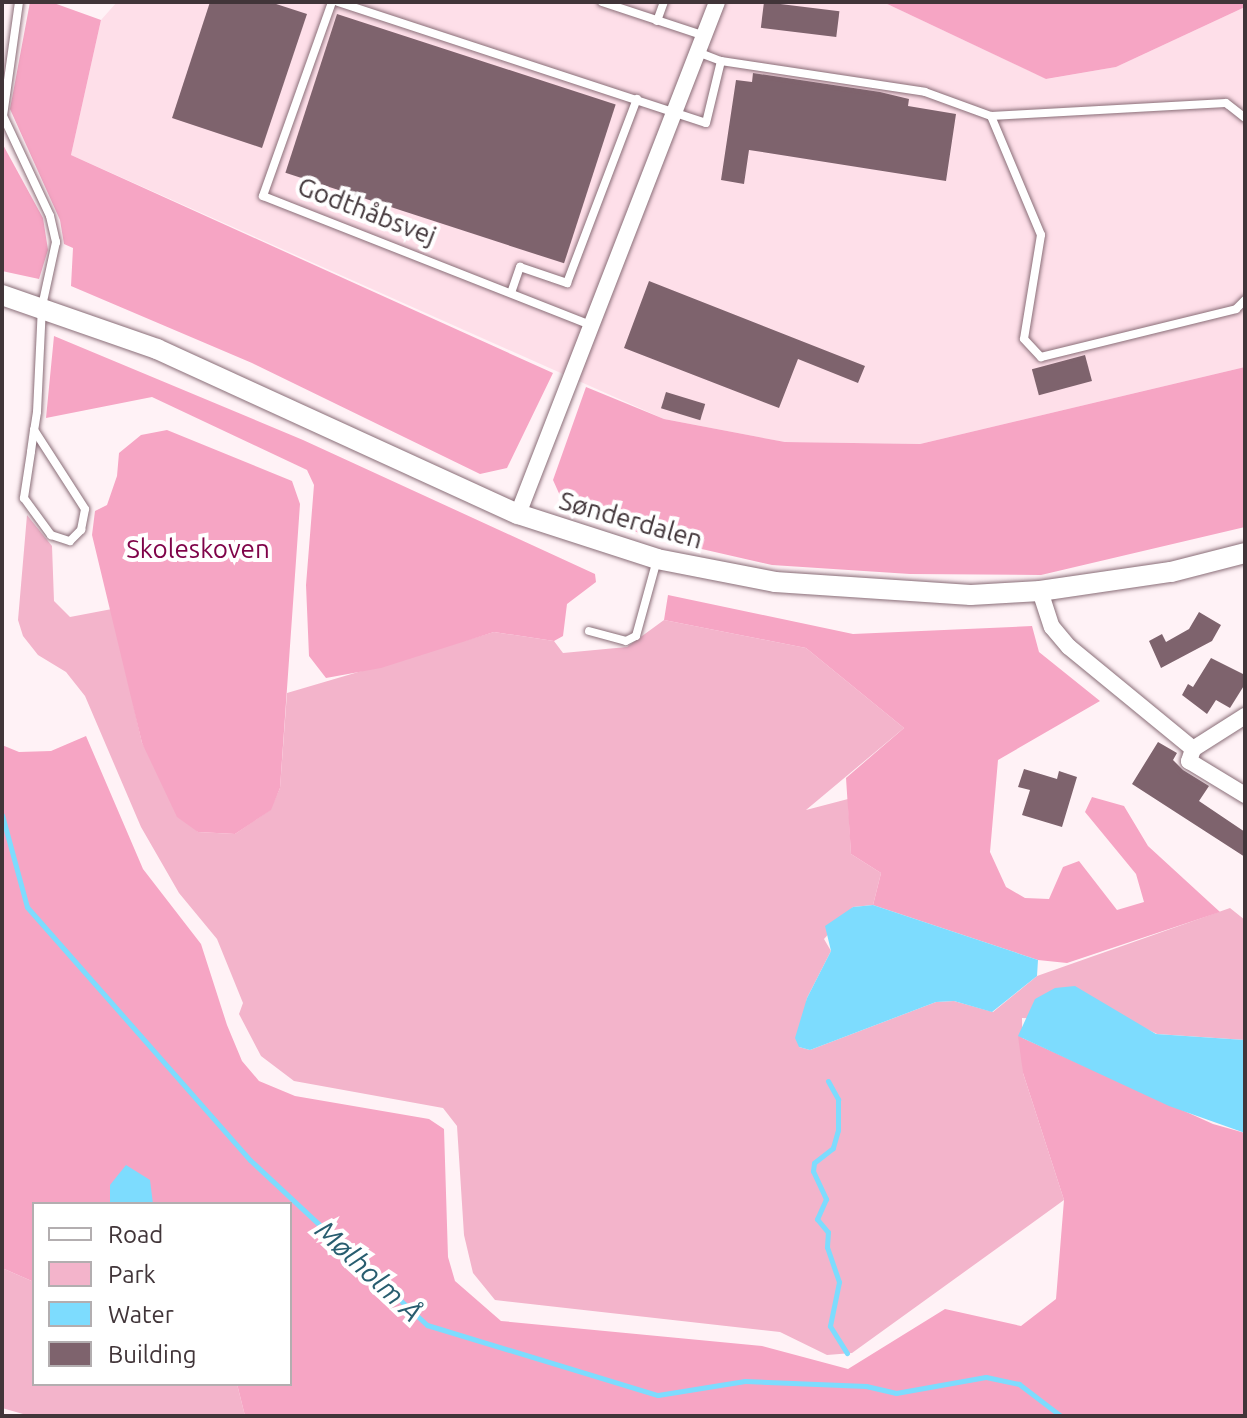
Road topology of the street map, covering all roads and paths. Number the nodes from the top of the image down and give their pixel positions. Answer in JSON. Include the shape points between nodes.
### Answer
{"nodes":[{"id":1,"x":19,"y":2,"type":"edge"},
{"id":2,"x":332,"y":2,"type":"edge"},
{"id":3,"x":338,"y":2,"type":"edge"},
{"id":4,"x":602,"y":2,"type":"edge"},
{"id":5,"x":664,"y":2,"type":"edge"},
{"id":6,"x":717,"y":2,"type":"edge"},
{"id":7,"x":657,"y":21,"type":"junction"},
{"id":8,"x":703,"y":45,"type":"junction"},
{"id":9,"x":721,"y":61,"type":"junction"},
{"id":10,"x":637,"y":99,"type":"junction"},
{"id":11,"x":675,"y":115,"type":"junction"},
{"id":12,"x":991,"y":116,"type":"junction"},
{"id":13,"x":1245,"y":118,"type":"edge"},
{"id":14,"x":511,"y":293,"type":"junction"},
{"id":15,"x":2,"y":295,"type":"edge"},
{"id":16,"x":1245,"y":300,"type":"edge"},
{"id":17,"x":42,"y":306,"type":"junction"},
{"id":18,"x":592,"y":325,"type":"junction"},
{"id":19,"x":34,"y":430,"type":"junction"},
{"id":20,"x":518,"y":514,"type":"junction"},
{"id":21,"x":1245,"y":553,"type":"edge"},
{"id":22,"x":657,"y":559,"type":"junction"},
{"id":23,"x":1040,"y":591,"type":"junction"},
{"id":24,"x":589,"y":631,"type":"dead end"},
{"id":25,"x":1245,"y":716,"type":"edge"},
{"id":26,"x":1193,"y":749,"type":"junction"},
{"id":27,"x":1245,"y":795,"type":"edge"}],
"edges":[{"from":1,"to":17,"type":"lane","via":[[3,116],[50,216],[56,242]]},
{"from":2,"to":14,"type":"lane","name":"Godthåbsvej","via":[[263,196]]},
{"from":3,"to":10,"type":"lane"},
{"from":4,"to":7,"type":"lane"},
{"from":5,"to":7,"type":"lane"},
{"from":6,"to":8,"type":"street"},
{"from":7,"to":8,"type":"lane"},
{"from":8,"to":9,"type":"lane"},
{"from":8,"to":11,"type":"street"},
{"from":9,"to":11,"type":"lane","via":[[706,123]]},
{"from":9,"to":12,"type":"lane","via":[[925,92]]},
{"from":10,"to":11,"type":"lane"},
{"from":10,"to":14,"type":"lane","via":[[567,283],[520,267]]},
{"from":11,"to":18,"type":"street"},
{"from":12,"to":13,"type":"lane","via":[[1226,103]]},
{"from":12,"to":16,"type":"lane","via":[[1041,235],[1024,339],[1041,357],[1236,309]]},
{"from":14,"to":18,"type":"lane","name":"Godthåbsvej"},
{"from":15,"to":17,"type":"street","name":"Sønderdalen"},
{"from":17,"to":19,"type":"lane"},
{"from":17,"to":20,"type":"street","name":"Sønderdalen","via":[[157,349]]},
{"from":18,"to":20,"type":"street"},
{"from":19,"to":19,"type":"lane","via":[[24,498],[51,535],[70,541],[81,530],[85,509]]},
{"from":20,"to":22,"type":"street","name":"Sønderdalen"},
{"from":21,"to":23,"type":"street","name":"Sønderdalen","via":[[1171,572]]},
{"from":22,"to":23,"type":"street","name":"Sønderdalen","via":[[775,582],[892,594]]},
{"from":22,"to":24,"type":"lane","via":[[636,636],[626,641]]},
{"from":23,"to":26,"type":"street","via":[[1052,627],[1069,647]]},
{"from":25,"to":26,"type":"street"},
{"from":26,"to":27,"type":"street","via":[[1189,761]]}]}
